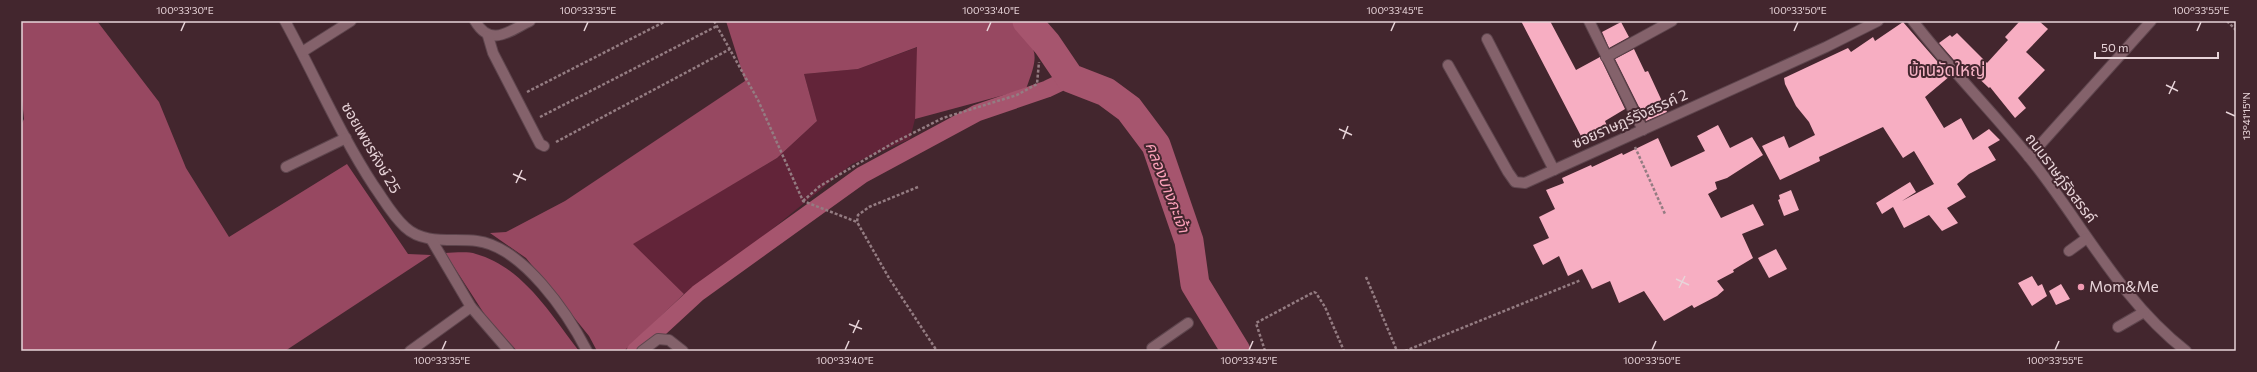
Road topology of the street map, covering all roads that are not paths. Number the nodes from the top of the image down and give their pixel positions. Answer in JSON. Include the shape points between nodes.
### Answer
{"nodes":[{"id":1,"x":285,"y":21,"type":"edge"},
{"id":2,"x":351,"y":21,"type":"edge"},
{"id":3,"x":475,"y":21,"type":"edge"},
{"id":4,"x":530,"y":21,"type":"edge"},
{"id":5,"x":1588,"y":21,"type":"edge"},
{"id":6,"x":1672,"y":21,"type":"edge"},
{"id":7,"x":1878,"y":21,"type":"edge"},
{"id":8,"x":1913,"y":21,"type":"edge"},
{"id":9,"x":2151,"y":21,"type":"edge"},
{"id":10,"x":488,"y":36,"type":"junction"},
{"id":11,"x":1487,"y":39,"type":"dead end"},
{"id":12,"x":302,"y":52,"type":"junction"},
{"id":13,"x":1606,"y":56,"type":"junction"},
{"id":14,"x":1448,"y":65,"type":"dead end"},
{"id":15,"x":1642,"y":130,"type":"junction"},
{"id":16,"x":346,"y":138,"type":"junction"},
{"id":17,"x":544,"y":146,"type":"road end"},
{"id":18,"x":2029,"y":157,"type":"junction"},
{"id":19,"x":286,"y":167,"type":"dead end"},
{"id":20,"x":1554,"y":170,"type":"junction"},
{"id":21,"x":2087,"y":238,"type":"junction"},
{"id":22,"x":431,"y":239,"type":"junction"},
{"id":23,"x":2069,"y":251,"type":"dead end"},
{"id":24,"x":471,"y":307,"type":"junction"},
{"id":25,"x":2144,"y":312,"type":"junction"},
{"id":26,"x":1188,"y":323,"type":"dead end"},
{"id":27,"x":2118,"y":327,"type":"dead end"},
{"id":28,"x":1152,"y":350,"type":"edge"},
{"id":29,"x":410,"y":351,"type":"edge"},
{"id":30,"x":509,"y":351,"type":"edge"},
{"id":31,"x":587,"y":351,"type":"edge"},
{"id":32,"x":642,"y":351,"type":"edge"},
{"id":33,"x":683,"y":351,"type":"edge"},
{"id":34,"x":2186,"y":351,"type":"edge"}],
"edges":[{"from":1,"to":12,"type":"street","name":"ซอยเพชรหึงษ์ 25"},
{"from":2,"to":12,"type":"street"},
{"from":3,"to":10,"type":"street","via":[[480,30]]},
{"from":4,"to":10,"type":"street","via":[[498,36]]},
{"from":5,"to":13,"type":"street"},
{"from":6,"to":13,"type":"street"},
{"from":7,"to":15,"type":"street","name":"ซอยราษฎร์รังสรรค์ 2"},
{"from":8,"to":18,"type":"street","name":"ถนนราษฎ์รังสรรค์"},
{"from":9,"to":18,"type":"street"},
{"from":10,"to":17,"type":"street","via":[[493,53],[540,144]]},
{"from":11,"to":20,"type":"street"},
{"from":12,"to":16,"type":"street","name":"ซอยเพชรหึงษ์ 25"},
{"from":13,"to":15,"type":"street"},
{"from":14,"to":20,"type":"street","name":"ซอยราษฎร์รังสรรค์ 2","via":[[1516,182],[1525,183]]},
{"from":15,"to":20,"type":"street","name":"ซอยราษฎร์รังสรรค์ 2"},
{"from":16,"to":19,"type":"street"},
{"from":16,"to":22,"type":"street","name":"ซอยเพชรหึงษ์ 25","via":[[391,212],[406,228]]},
{"from":18,"to":21,"type":"street","name":"ถนนราษฎ์รังสรรค์"},
{"from":21,"to":23,"type":"street"},
{"from":21,"to":25,"type":"street","name":"ถนนราษฎ์รังสรรค์"},
{"from":22,"to":24,"type":"street"},
{"from":22,"to":31,"type":"street","name":"ซอยเพชรหึงษ์ 25","via":[[478,241],[497,248],[515,259],[551,296],[574,325]]},
{"from":24,"to":29,"type":"street"},
{"from":24,"to":30,"type":"street"},
{"from":25,"to":27,"type":"street"},
{"from":25,"to":34,"type":"street","name":"ถนนราษฎ์รังสรรค์","via":[[2158,328]]},
{"from":26,"to":28,"type":"street"},
{"from":32,"to":33,"type":"street","via":[[658,339],[669,340]]}]}
